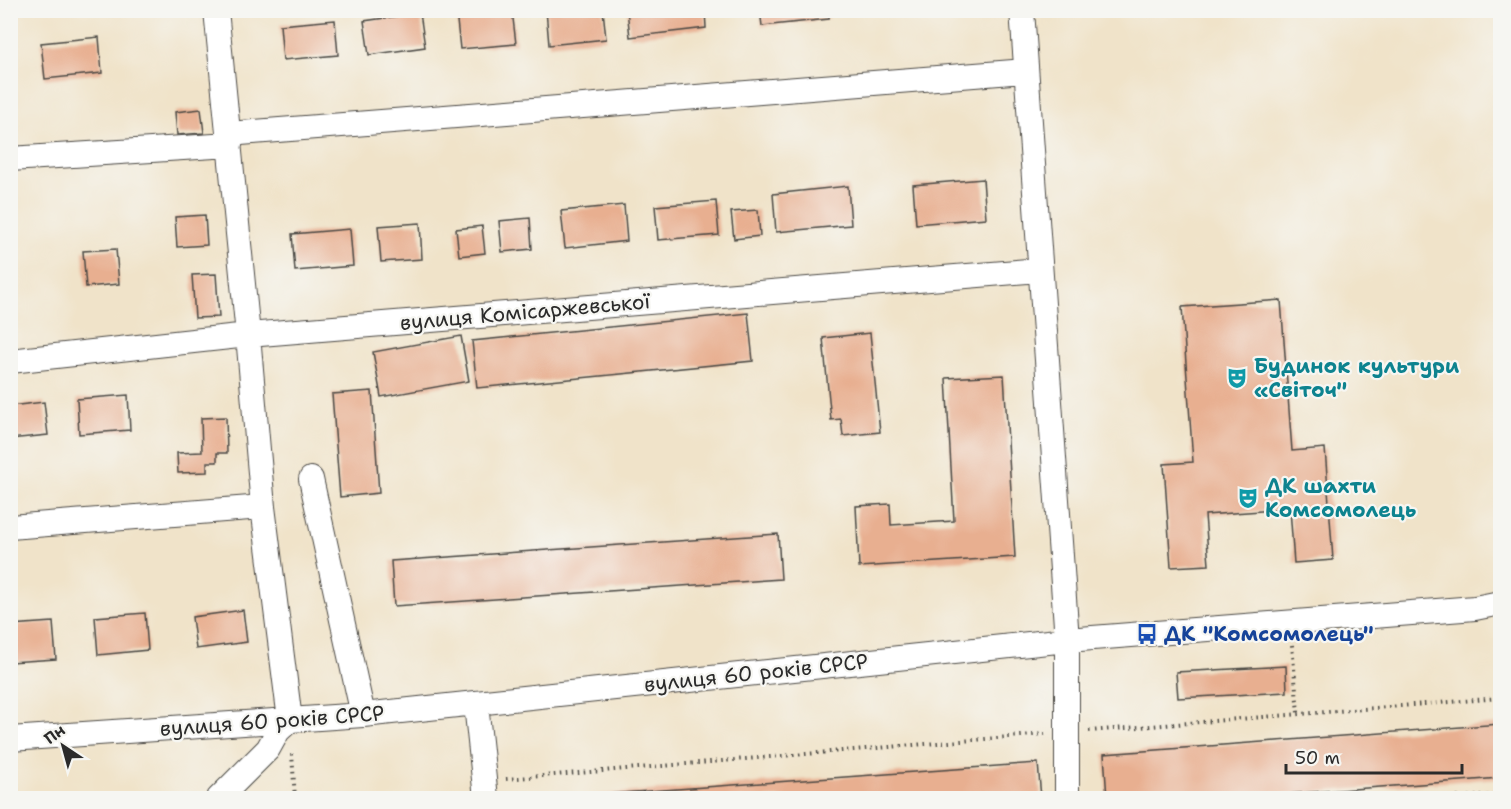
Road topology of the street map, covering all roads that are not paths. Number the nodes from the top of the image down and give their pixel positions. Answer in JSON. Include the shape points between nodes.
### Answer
{"nodes":[{"id":1,"x":216,"y":10,"type":"edge"},
{"id":2,"x":1022,"y":10,"type":"edge"},
{"id":3,"x":1026,"y":71,"type":"junction"},
{"id":4,"x":229,"y":139,"type":"junction"},
{"id":5,"x":10,"y":159,"type":"edge"},
{"id":6,"x":1040,"y":270,"type":"junction"},
{"id":7,"x":248,"y":335,"type":"junction"},
{"id":8,"x":10,"y":361,"type":"edge"},
{"id":9,"x":311,"y":479,"type":"dead end"},
{"id":10,"x":263,"y":507,"type":"junction"},
{"id":11,"x":10,"y":527,"type":"edge"},
{"id":12,"x":1500,"y":603,"type":"edge"},
{"id":13,"x":1067,"y":640,"type":"junction"},
{"id":14,"x":476,"y":704,"type":"junction"},
{"id":15,"x":363,"y":716,"type":"junction"},
{"id":16,"x":290,"y":720,"type":"junction"},
{"id":17,"x":10,"y":739,"type":"edge"},
{"id":18,"x":485,"y":790,"type":"edge"},
{"id":19,"x":219,"y":798,"type":"edge"},
{"id":20,"x":1066,"y":798,"type":"edge"}],
"edges":[{"from":1,"to":4,"type":"street"},
{"from":2,"to":3,"type":"street"},
{"from":3,"to":4,"type":"street"},
{"from":3,"to":6,"type":"street"},
{"from":4,"to":5,"type":"street"},
{"from":4,"to":7,"type":"street"},
{"from":6,"to":7,"type":"street","name":"вулиця Комісаржевської"},
{"from":6,"to":13,"type":"street"},
{"from":7,"to":8,"type":"street","name":"вулиця Комісаржевської"},
{"from":7,"to":10,"type":"street"},
{"from":9,"to":15,"type":"street"},
{"from":10,"to":11,"type":"street"},
{"from":10,"to":16,"type":"street"},
{"from":12,"to":13,"type":"street","name":"вулиця 60 років СРСР"},
{"from":13,"to":14,"type":"street","name":"вулиця 60 років СРСР"},
{"from":13,"to":20,"type":"street"},
{"from":14,"to":15,"type":"street","name":"вулиця 60 років СРСР"},
{"from":14,"to":18,"type":"street"},
{"from":15,"to":16,"type":"street","name":"вулиця 60 років СРСР"},
{"from":16,"to":17,"type":"street","name":"вулиця 60 років СРСР"},
{"from":16,"to":19,"type":"street","via":[[268,749]]}]}
